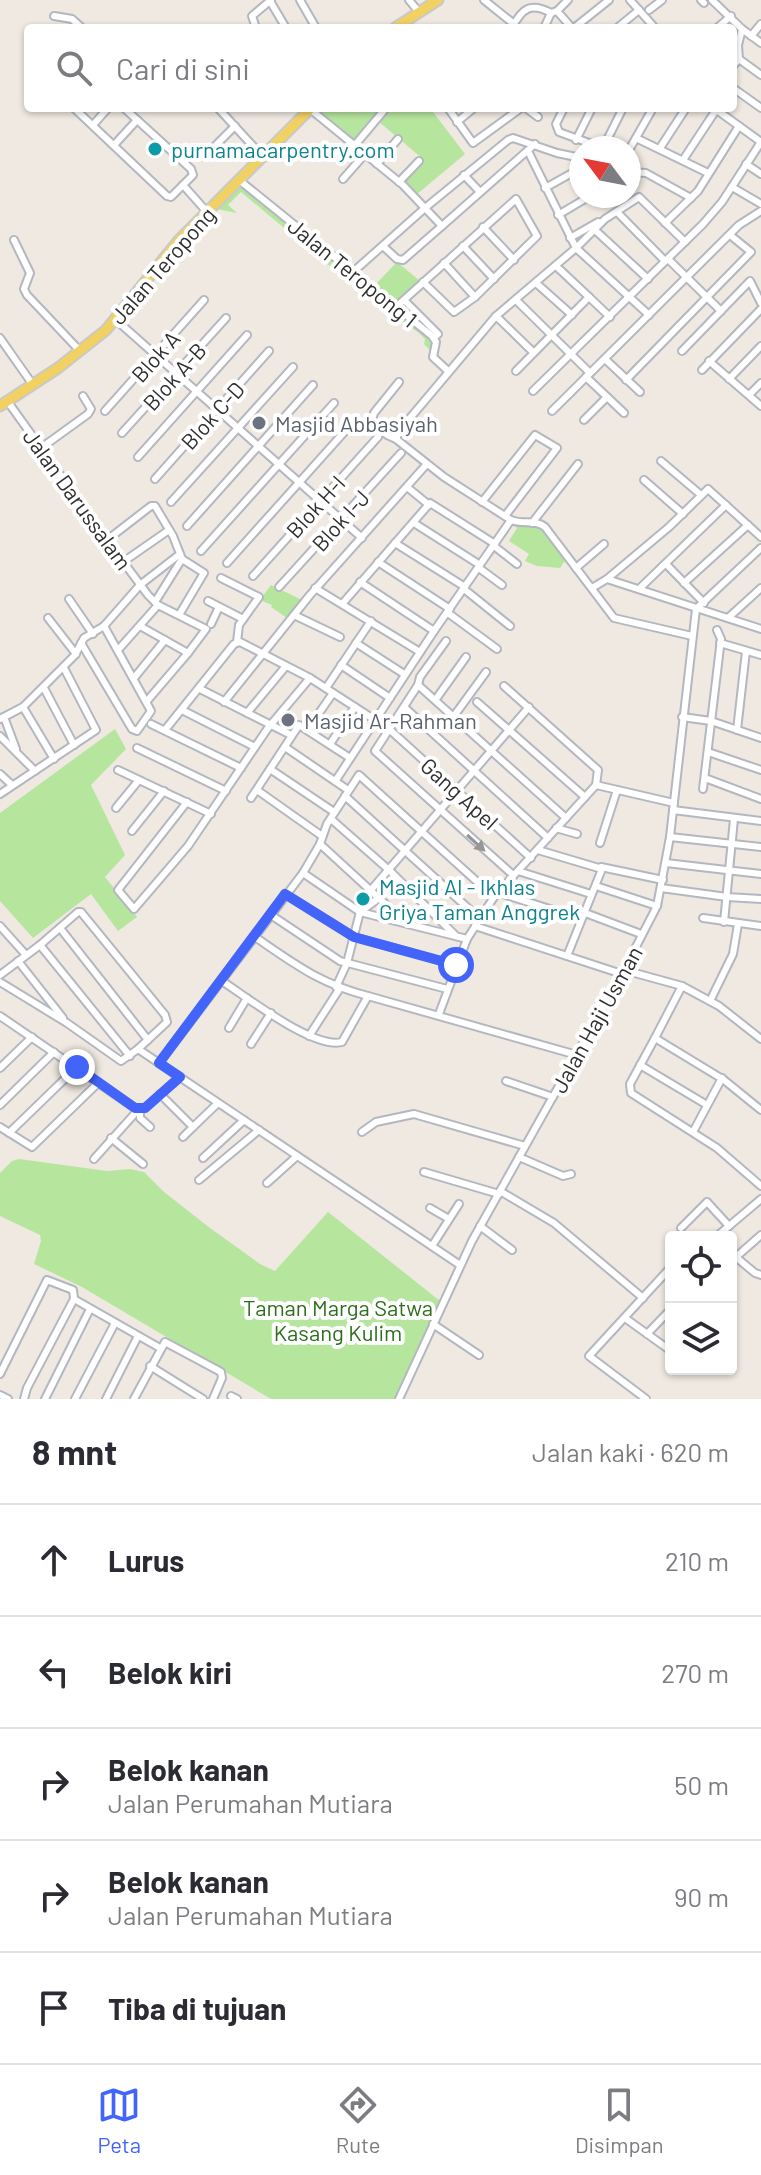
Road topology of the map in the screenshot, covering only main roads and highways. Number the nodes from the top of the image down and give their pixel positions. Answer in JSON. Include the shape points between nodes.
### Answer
{"nodes":[{"id":1,"x":438,"y":0,"type":"edge"},
{"id":2,"x":401,"y":24,"type":"edge"},
{"id":3,"x":307,"y":112,"type":"edge"},
{"id":4,"x":4,"y":404,"type":"edge"}],
"edges":[{"from":1,"to":2,"type":"main road"},
{"from":3,"to":4,"type":"main road","name":"Jalan Teropong","via":[[156,266],[115,319],[80,351]]}]}
